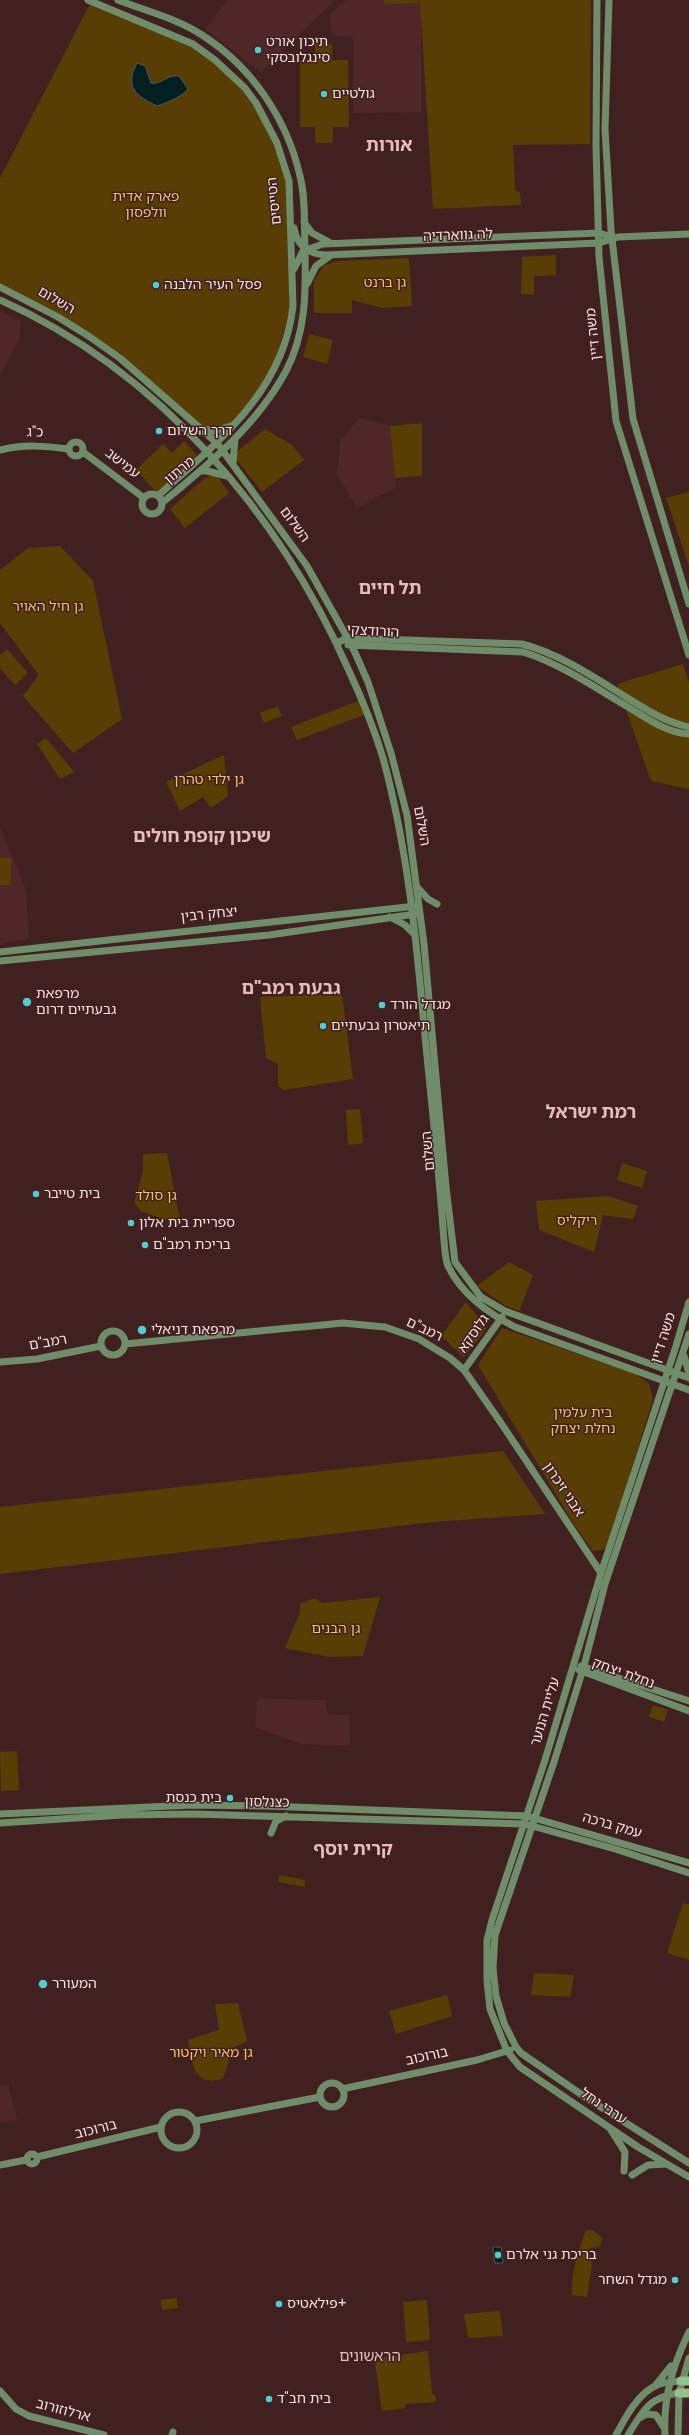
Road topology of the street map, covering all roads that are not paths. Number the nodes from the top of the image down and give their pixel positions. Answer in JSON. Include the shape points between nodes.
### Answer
{"nodes":[{"id":1,"x":88,"y":0,"type":"edge"},
{"id":2,"x":118,"y":0,"type":"edge"},
{"id":3,"x":597,"y":0,"type":"edge"},
{"id":4,"x":610,"y":0,"type":"edge"},
{"id":5,"x":291,"y":210,"type":"junction"},
{"id":6,"x":304,"y":222,"type":"junction"},
{"id":7,"x":599,"y":233,"type":"junction"},
{"id":8,"x":689,"y":234,"type":"edge"},
{"id":9,"x":612,"y":237,"type":"junction"},
{"id":10,"x":335,"y":243,"type":"junction"},
{"id":11,"x":599,"y":243,"type":"junction"},
{"id":12,"x":305,"y":249,"type":"junction"},
{"id":13,"x":334,"y":254,"type":"junction"},
{"id":14,"x":293,"y":276,"type":"junction"},
{"id":15,"x":0,"y":287,"type":"edge"},
{"id":16,"x":305,"y":290,"type":"junction"},
{"id":17,"x":0,"y":300,"type":"edge"},
{"id":18,"x":235,"y":424,"type":"junction"},
{"id":19,"x":202,"y":429,"type":"junction"},
{"id":20,"x":235,"y":439,"type":"junction"},
{"id":21,"x":217,"y":443,"type":"junction"},
{"id":22,"x":69,"y":449,"type":"junction"},
{"id":23,"x":0,"y":450,"type":"edge"},
{"id":24,"x":223,"y":450,"type":"junction"},
{"id":25,"x":83,"y":452,"type":"junction"},
{"id":26,"x":207,"y":452,"type":"junction"},
{"id":27,"x":213,"y":459,"type":"junction"},
{"id":28,"x":233,"y":463,"type":"junction"},
{"id":29,"x":200,"y":471,"type":"junction"},
{"id":30,"x":230,"y":477,"type":"junction"},
{"id":31,"x":144,"y":498,"type":"junction"},
{"id":32,"x":160,"y":499,"type":"junction"},
{"id":33,"x":689,"y":604,"type":"edge"},
{"id":34,"x":347,"y":638,"type":"junction"},
{"id":35,"x":337,"y":644,"type":"junction"},
{"id":36,"x":352,"y":646,"type":"junction"},
{"id":37,"x":689,"y":655,"type":"edge"},
{"id":38,"x":689,"y":721,"type":"edge"},
{"id":39,"x":673,"y":724,"type":"junction"},
{"id":40,"x":689,"y":727,"type":"edge"},
{"id":41,"x":689,"y":734,"type":"edge"},
{"id":42,"x":418,"y":888,"type":"junction"},
{"id":43,"x":437,"y":904,"type":"dead end"},
{"id":44,"x":411,"y":906,"type":"junction"},
{"id":45,"x":420,"y":906,"type":"junction"},
{"id":46,"x":421,"y":914,"type":"junction"},
{"id":47,"x":412,"y":915,"type":"junction"},
{"id":48,"x":390,"y":917,"type":"junction"},
{"id":49,"x":415,"y":935,"type":"junction"},
{"id":50,"x":0,"y":952,"type":"edge"},
{"id":51,"x":0,"y":961,"type":"edge"},
{"id":52,"x":689,"y":1302,"type":"edge"},
{"id":53,"x":505,"y":1312,"type":"junction"},
{"id":54,"x":500,"y":1319,"type":"junction"},
{"id":55,"x":516,"y":1327,"type":"junction"},
{"id":56,"x":492,"y":1333,"type":"junction"},
{"id":57,"x":689,"y":1334,"type":"edge"},
{"id":58,"x":125,"y":1344,"type":"junction"},
{"id":59,"x":101,"y":1346,"type":"junction"},
{"id":60,"x":676,"y":1346,"type":"junction"},
{"id":61,"x":684,"y":1349,"type":"junction"},
{"id":62,"x":0,"y":1362,"type":"edge"},
{"id":63,"x":656,"y":1366,"type":"junction"},
{"id":64,"x":464,"y":1370,"type":"junction"},
{"id":65,"x":668,"y":1370,"type":"junction"},
{"id":66,"x":689,"y":1373,"type":"edge"},
{"id":67,"x":677,"y":1374,"type":"junction"},
{"id":68,"x":650,"y":1375,"type":"junction"},
{"id":69,"x":689,"y":1378,"type":"edge"},
{"id":70,"x":664,"y":1381,"type":"junction"},
{"id":71,"x":674,"y":1385,"type":"junction"},
{"id":72,"x":689,"y":1390,"type":"edge"},
{"id":73,"x":659,"y":1397,"type":"junction"},
{"id":74,"x":501,"y":1423,"type":"joint"},
{"id":75,"x":601,"y":1573,"type":"junction"},
{"id":76,"x":574,"y":1666,"type":"junction"},
{"id":77,"x":584,"y":1666,"type":"junction"},
{"id":78,"x":582,"y":1673,"type":"junction"},
{"id":79,"x":689,"y":1701,"type":"edge"},
{"id":80,"x":689,"y":1710,"type":"edge"},
{"id":81,"x":0,"y":1814,"type":"edge"},
{"id":82,"x":288,"y":1816,"type":"junction"},
{"id":83,"x":526,"y":1820,"type":"junction"},
{"id":84,"x":534,"y":1822,"type":"junction"},
{"id":85,"x":0,"y":1823,"type":"edge"},
{"id":86,"x":271,"y":1833,"type":"dead end"},
{"id":87,"x":689,"y":1863,"type":"edge"},
{"id":88,"x":689,"y":1873,"type":"edge"},
{"id":89,"x":516,"y":2047,"type":"junction"},
{"id":90,"x":507,"y":2051,"type":"junction"},
{"id":91,"x":342,"y":2089,"type":"junction"},
{"id":92,"x":320,"y":2097,"type":"junction"},
{"id":93,"x":195,"y":2120,"type":"junction"},
{"id":94,"x":607,"y":2126,"type":"junction"},
{"id":95,"x":161,"y":2127,"type":"junction"},
{"id":96,"x":689,"y":2163,"type":"edge"},
{"id":97,"x":667,"y":2164,"type":"junction"},
{"id":98,"x":0,"y":2165,"type":"edge"},
{"id":99,"x":624,"y":2171,"type":"dead end"},
{"id":100,"x":632,"y":2175,"type":"dead end"},
{"id":101,"x":689,"y":2177,"type":"edge"},
{"id":102,"x":689,"y":2332,"type":"edge"},
{"id":103,"x":689,"y":2358,"type":"edge"},
{"id":104,"x":675,"y":2361,"type":"junction"},
{"id":105,"x":685,"y":2381,"type":"edge"},
{"id":106,"x":668,"y":2382,"type":"junction"},
{"id":107,"x":655,"y":2386,"type":"junction"},
{"id":108,"x":0,"y":2391,"type":"edge"},
{"id":109,"x":679,"y":2393,"type":"junction"},
{"id":110,"x":689,"y":2393,"type":"edge"},
{"id":111,"x":667,"y":2394,"type":"junction"},
{"id":112,"x":639,"y":2418,"type":"junction"},
{"id":113,"x":664,"y":2432,"type":"edge"},
{"id":114,"x":104,"y":2435,"type":"edge"},
{"id":115,"x":616,"y":2435,"type":"edge"},
{"id":116,"x":628,"y":2435,"type":"edge"},
{"id":117,"x":678,"y":2435,"type":"edge"}],
"edges":[{"from":1,"to":5,"type":"street","name":"הטייסים","via":[[193,44],[245,88],[277,143],[289,181]]},
{"from":2,"to":6,"type":"street","name":"הטייסים","via":[[201,34],[224,51],[253,80],[267,98],[292,151],[300,177]]},
{"from":3,"to":7,"type":"street","name":"משה דיין","via":[[596,146]]},
{"from":4,"to":9,"type":"street","name":"משה דיין","via":[[605,129]]},
{"from":5,"to":12,"type":"street","via":[[296,235]]},
{"from":5,"to":14,"type":"street","name":"הטייסים"},
{"from":6,"to":10,"type":"street","via":[[317,237]]},
{"from":6,"to":12,"type":"street","name":"הטייסים"},
{"from":7,"to":9,"type":"street","name":"לה גווארדיה"},
{"from":7,"to":10,"type":"street","name":"לה גווארדיה"},
{"from":7,"to":11,"type":"street","name":"משה דיין"},
{"from":8,"to":9,"type":"street","name":"לה גווארדיה"},
{"from":9,"to":11,"type":"street","name":"לה גווארדיה"},
{"from":9,"to":33,"type":"street","name":"משה דיין","via":[[633,419]]},
{"from":10,"to":12,"type":"street","name":"לה גווארדיה"},
{"from":11,"to":13,"type":"street","name":"לה גווארדיה"},
{"from":11,"to":37,"type":"street","name":"משה דיין","via":[[616,421]]},
{"from":12,"to":13,"type":"street","name":"לה גווארדיה","via":[[315,254]]},
{"from":12,"to":14,"type":"street","via":[[300,255]]},
{"from":12,"to":16,"type":"street","name":"הטייסים"},
{"from":13,"to":16,"type":"street","via":[[316,266]]},
{"from":14,"to":18,"type":"street","name":"הטייסים","via":[[292,320],[277,364],[259,397]]},
{"from":15,"to":19,"type":"street","name":"השלום","via":[[90,337],[121,359]]},
{"from":16,"to":20,"type":"street","name":"הטייסים","via":[[303,322],[287,370],[266,402]]},
{"from":17,"to":26,"type":"street","name":"השלום","via":[[52,328],[109,364],[177,421]]},
{"from":18,"to":19,"type":"street","via":[[215,430]]},
{"from":18,"to":21,"type":"street","name":"הטייסים"},
{"from":19,"to":21,"type":"street","name":"השלום"},
{"from":20,"to":24,"type":"street","name":"הטייסים"},
{"from":20,"to":28,"type":"street"},
{"from":21,"to":24,"type":"street","name":"השלום"},
{"from":21,"to":26,"type":"street","name":"הטייסים"},
{"from":22,"to":23,"type":"street","name":"כ\"ג","via":[[16,446]]},
{"from":22,"to":25,"type":"street","via":[[71,454],[76,456]]},
{"from":22,"to":25,"type":"street","via":[[71,444],[77,442],[82,446]]},
{"from":24,"to":27,"type":"street","name":"הטייסים"},
{"from":24,"to":28,"type":"street","name":"השלום"},
{"from":25,"to":31,"type":"street","name":"עמישב"},
{"from":26,"to":27,"type":"street","name":"השלום"},
{"from":26,"to":32,"type":"street","name":"מרתון"},
{"from":27,"to":29,"type":"street","name":"מרתון"},
{"from":27,"to":30,"type":"street","name":"השלום"},
{"from":28,"to":34,"type":"street","name":"השלום","via":[[307,566]]},
{"from":29,"to":30,"type":"street","via":[[207,470]]},
{"from":29,"to":32,"type":"street","name":"מרתון"},
{"from":30,"to":35,"type":"street","name":"השלום","via":[[299,573]]},
{"from":31,"to":32,"type":"street","via":[[151,494]]},
{"from":31,"to":32,"type":"street","via":[[143,506],[149,513],[159,511]]},
{"from":34,"to":35,"type":"street","name":"הורודצקי"},
{"from":34,"to":36,"type":"street","name":"השלום"},
{"from":34,"to":39,"type":"street","name":"הורודצקי","via":[[522,644],[545,650]]},
{"from":35,"to":36,"type":"street","name":"הורודצקי"},
{"from":35,"to":44,"type":"street","name":"השלום","via":[[366,708],[383,758],[406,867]]},
{"from":36,"to":41,"type":"street","name":"הורודצקי","via":[[523,652],[544,658],[663,728]]},
{"from":36,"to":42,"type":"street","name":"השלום","via":[[368,682],[392,753],[406,815]]},
{"from":38,"to":39,"type":"street"},
{"from":39,"to":40,"type":"street","name":"הורודצקי"},
{"from":42,"to":43,"type":"street"},
{"from":42,"to":45,"type":"street","name":"השלום"},
{"from":44,"to":45,"type":"street","name":"יצחק רבין"},
{"from":44,"to":47,"type":"street","name":"השלום"},
{"from":44,"to":50,"type":"street","name":"יצחק רבין"},
{"from":45,"to":46,"type":"street","name":"השלום"},
{"from":46,"to":47,"type":"street","name":"יצחק רבין"},
{"from":46,"to":53,"type":"street","name":"השלום","via":[[455,1262],[481,1297]]},
{"from":47,"to":48,"type":"street","name":"יצחק רבין"},
{"from":47,"to":49,"type":"street","name":"השלום"},
{"from":48,"to":49,"type":"street","via":[[405,925]]},
{"from":48,"to":51,"type":"street","name":"יצחק רבין","via":[[296,932]]},
{"from":49,"to":54,"type":"street","name":"השלום","via":[[447,1264],[470,1298]]},
{"from":52,"to":60,"type":"street","name":"משה דיין"},
{"from":53,"to":54,"type":"street","name":"גלוסקא"},
{"from":53,"to":63,"type":"street","name":"השלום"},
{"from":54,"to":55,"type":"street","name":"השלום"},
{"from":54,"to":56,"type":"street","name":"גלוסקא"},
{"from":55,"to":56,"type":"street","via":[[503,1327]]},
{"from":55,"to":68,"type":"street","name":"השלום"},
{"from":56,"to":64,"type":"street","name":"גלוסקא"},
{"from":57,"to":61,"type":"street","name":"משה דיין"},
{"from":58,"to":59,"type":"street","via":[[122,1352],[115,1356],[108,1355]]},
{"from":58,"to":59,"type":"street","via":[[120,1333],[109,1331],[102,1337]]},
{"from":58,"to":64,"type":"street","name":"רמב\"ם","via":[[344,1323],[385,1327],[419,1340],[450,1358]]},
{"from":59,"to":62,"type":"street","name":"רמב\"ם","via":[[37,1359]]},
{"from":60,"to":63,"type":"street","via":[[668,1361]]},
{"from":60,"to":65,"type":"street","name":"משה דיין"},
{"from":61,"to":66,"type":"street","via":[[685,1365]]},
{"from":61,"to":67,"type":"street","name":"משה דיין"},
{"from":63,"to":65,"type":"street","name":"השלום"},
{"from":64,"to":74,"type":"street","name":"רמב\"ם"},
{"from":65,"to":67,"type":"street","name":"השלום"},
{"from":65,"to":70,"type":"street","name":"משה דיין"},
{"from":67,"to":69,"type":"street","name":"השלום"},
{"from":67,"to":71,"type":"street","name":"משה דיין"},
{"from":68,"to":70,"type":"street","name":"השלום"},
{"from":68,"to":73,"type":"street","via":[[657,1385]]},
{"from":70,"to":71,"type":"street","name":"השלום"},
{"from":70,"to":73,"type":"street","name":"עליית הנוער"},
{"from":71,"to":72,"type":"street","name":"השלום"},
{"from":71,"to":77,"type":"street","name":"עליית הנוער","via":[[605,1584]]},
{"from":73,"to":75,"type":"street","name":"עליית הנוער"},
{"from":74,"to":75,"type":"street","name":"אבני זיכרון"},
{"from":75,"to":76,"type":"street","name":"עליית הנוער"},
{"from":76,"to":77,"type":"street","name":"נחלת יצחק"},
{"from":76,"to":78,"type":"street","name":"נחלת יצחק"},
{"from":76,"to":83,"type":"street","name":"עליית הנוער"},
{"from":77,"to":78,"type":"street","name":"עליית הנוער"},
{"from":77,"to":79,"type":"street","name":"נחלת יצחק"},
{"from":78,"to":80,"type":"street","name":"נחלת יצחק"},
{"from":78,"to":84,"type":"street","name":"עליית הנוער"},
{"from":81,"to":83,"type":"street","name":"כצנלסון","via":[[192,1805],[275,1806]]},
{"from":82,"to":83,"type":"street","name":"כצנלסון"},
{"from":82,"to":85,"type":"street","name":"כצנלסון","via":[[134,1815]]},
{"from":82,"to":86,"type":"street","via":[[276,1821]]},
{"from":83,"to":84,"type":"street","name":"עמק ברכה"},
{"from":83,"to":90,"type":"street","name":"עליית הנוער","via":[[487,1940],[490,2009]]},
{"from":84,"to":87,"type":"street","name":"עמק ברכה"},
{"from":84,"to":88,"type":"street","name":"עמק ברכה"},
{"from":84,"to":89,"type":"street","name":"עליית הנוער","via":[[501,1912],[493,1957],[496,1996],[504,2023]]},
{"from":89,"to":90,"type":"street","name":"בורוכוב"},
{"from":89,"to":96,"type":"street","name":"ערבי נחל","via":[[533,2063]]},
{"from":90,"to":91,"type":"street","name":"בורוכוב","via":[[477,2060]]},
{"from":90,"to":94,"type":"street","name":"ערבי נחל","via":[[520,2067]]},
{"from":91,"to":92,"type":"street","via":[[335,2084],[326,2085]]},
{"from":91,"to":92,"type":"street","via":[[343,2101],[335,2107],[324,2104]]},
{"from":92,"to":93,"type":"street"},
{"from":93,"to":95,"type":"street","via":[[186,2112],[174,2112],[165,2118]]},
{"from":93,"to":95,"type":"street","via":[[198,2132],[196,2138],[182,2148],[166,2143]]},
{"from":94,"to":97,"type":"street","name":"ערבי נחל"},
{"from":94,"to":99,"type":"street","via":[[625,2152]]},
{"from":95,"to":98,"type":"street","name":"בורוכוב","via":[[37,2158],[30,2154],[26,2160]]},
{"from":97,"to":100,"type":"street","via":[[648,2165]]},
{"from":97,"to":101,"type":"street","name":"ערבי נחל"},
{"from":102,"to":104,"type":"street"},
{"from":103,"to":105,"type":"street"},
{"from":104,"to":106,"type":"street"},
{"from":104,"to":107,"type":"street"},
{"from":105,"to":106,"type":"street"},
{"from":105,"to":109,"type":"street"},
{"from":106,"to":107,"type":"street"},
{"from":106,"to":111,"type":"street"},
{"from":107,"to":115,"type":"street","via":[[632,2408]]},
{"from":108,"to":114,"type":"street","name":"ארלוזורוב","via":[[16,2409],[29,2416]]},
{"from":109,"to":110,"type":"highway"},
{"from":109,"to":111,"type":"street"},
{"from":109,"to":117,"type":"street"},
{"from":111,"to":112,"type":"street","via":[[652,2401]]},
{"from":111,"to":113,"type":"street"},
{"from":112,"to":113,"type":"street","via":[[647,2414],[656,2415],[662,2421]]},
{"from":112,"to":116,"type":"street"}]}
